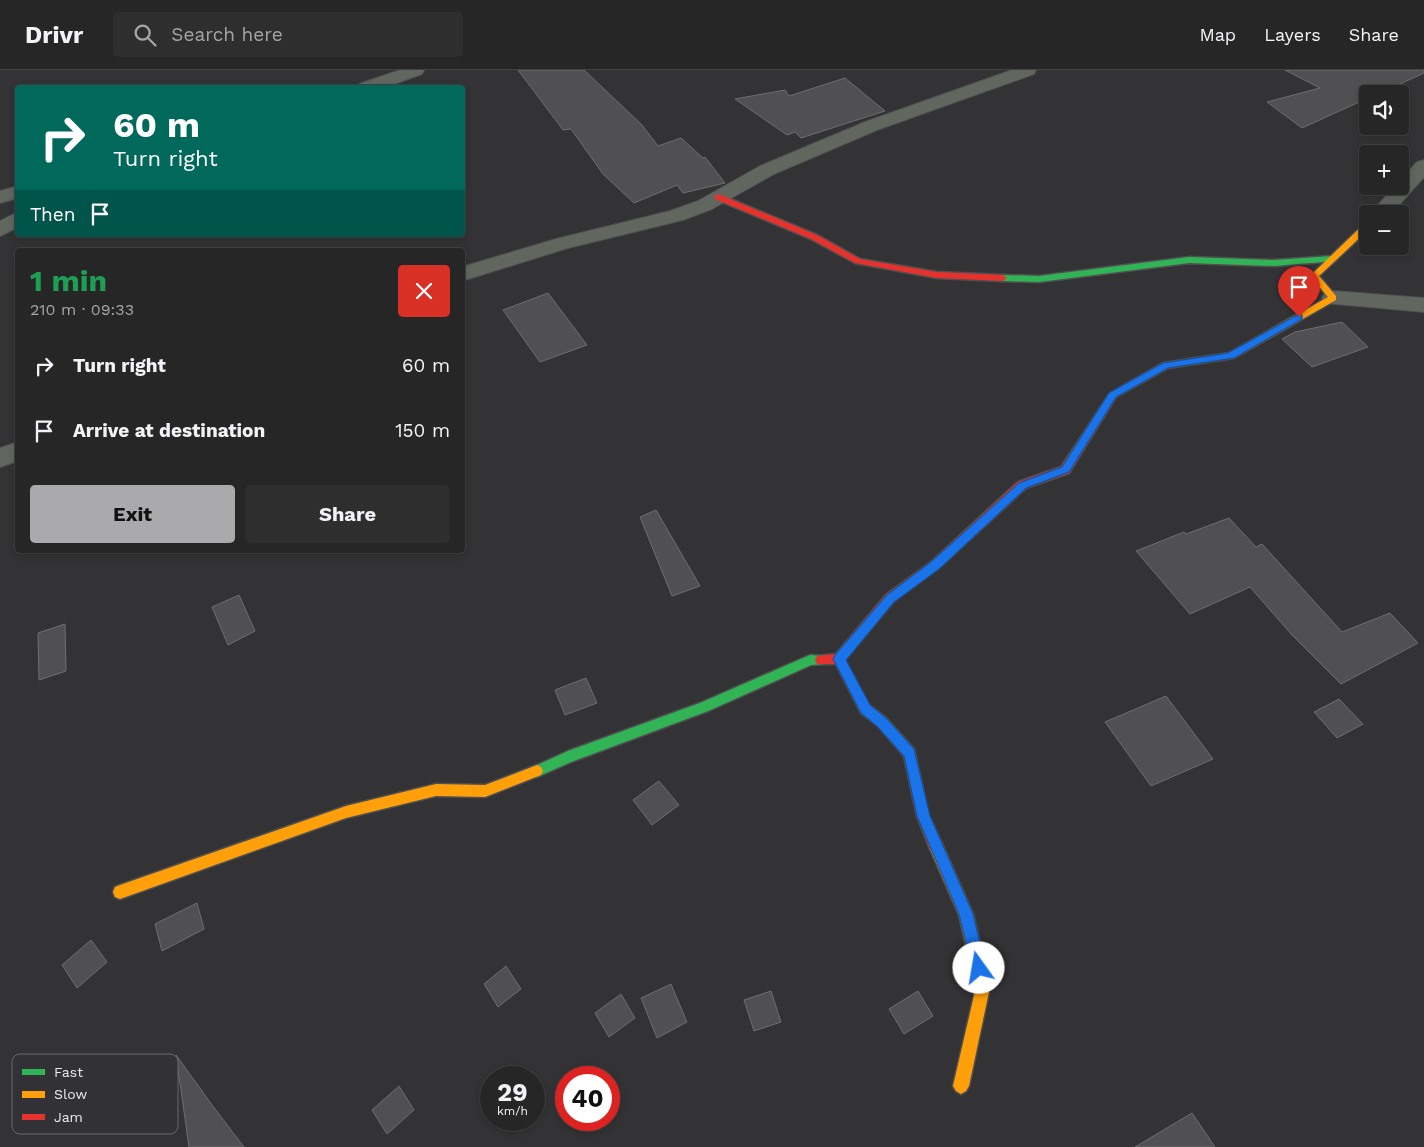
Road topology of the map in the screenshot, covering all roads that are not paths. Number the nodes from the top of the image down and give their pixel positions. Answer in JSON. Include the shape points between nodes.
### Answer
{"nodes":[{"id":1,"x":416,"y":70,"type":"edge"},
{"id":2,"x":1028,"y":70,"type":"edge"},
{"id":3,"x":374,"y":85,"type":"edge"},
{"id":4,"x":1424,"y":166,"type":"edge"},
{"id":5,"x":15,"y":193,"type":"edge"},
{"id":6,"x":0,"y":197,"type":"edge"},
{"id":7,"x":718,"y":198,"type":"junction"},
{"id":8,"x":1388,"y":205,"type":"edge"},
{"id":9,"x":15,"y":220,"type":"edge"},
{"id":10,"x":0,"y":230,"type":"edge"},
{"id":11,"x":1359,"y":234,"type":"edge"},
{"id":12,"x":1332,"y":259,"type":"junction"},
{"id":13,"x":465,"y":273,"type":"edge"},
{"id":14,"x":1333,"y":298,"type":"junction"},
{"id":15,"x":1424,"y":305,"type":"edge"},
{"id":16,"x":15,"y":451,"type":"edge"},
{"id":17,"x":0,"y":458,"type":"edge"},
{"id":18,"x":839,"y":659,"type":"junction"},
{"id":19,"x":120,"y":892,"type":"dead end"},
{"id":20,"x":962,"y":1086,"type":"dead end"}],
"edges":[{"from":1,"to":3,"type":"street"},
{"from":2,"to":7,"type":"street","via":[[871,126],[767,170]]},
{"from":4,"to":8,"type":"street"},
{"from":5,"to":6,"type":"street"},
{"from":7,"to":12,"type":"street","via":[[814,237],[858,261],[936,275],[1039,279],[1188,260],[1274,263]]},
{"from":7,"to":13,"type":"street","via":[[676,216],[563,243]]},
{"from":9,"to":10,"type":"street"},
{"from":11,"to":12,"type":"street"},
{"from":12,"to":14,"type":"street","via":[[1314,276]]},
{"from":14,"to":15,"type":"street"},
{"from":14,"to":18,"type":"street","via":[[1231,356],[1166,365],[1113,395],[1065,470],[1022,485],[935,565],[890,598]]},
{"from":16,"to":17,"type":"street"},
{"from":18,"to":19,"type":"street","via":[[810,660],[704,707],[485,791],[436,790],[346,812]]},
{"from":18,"to":20,"type":"street","via":[[865,709],[882,722],[910,753],[923,816],[966,914],[983,987]]}]}
